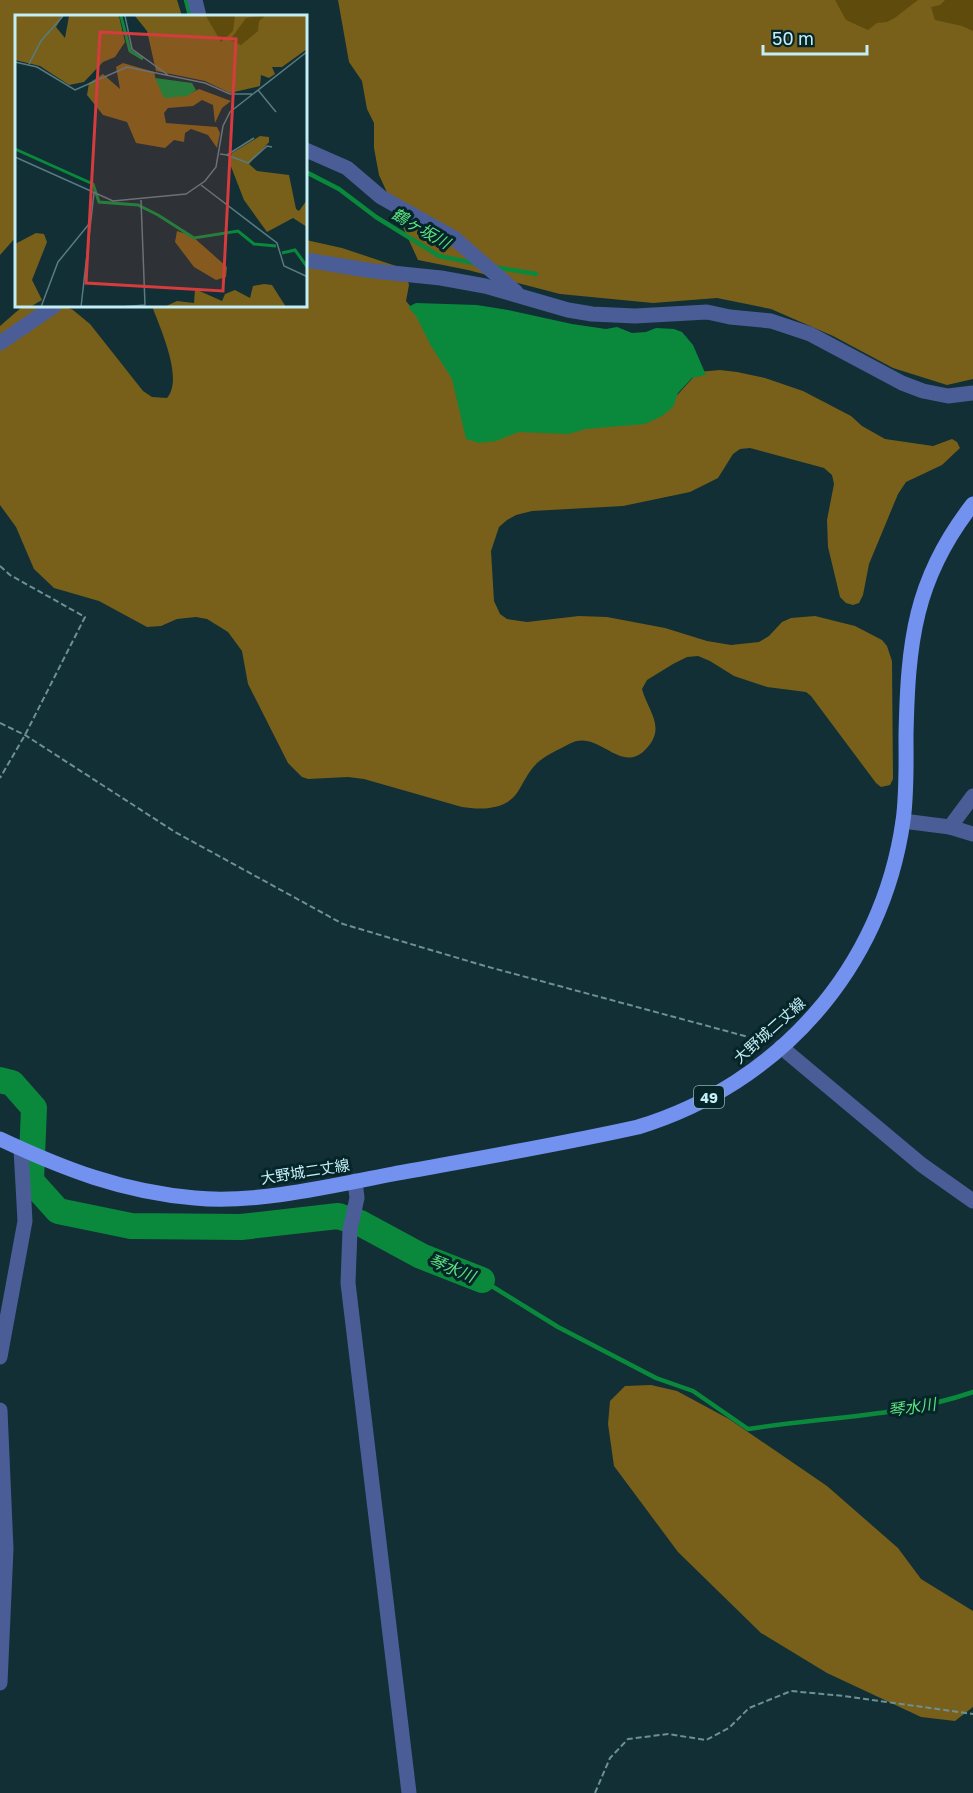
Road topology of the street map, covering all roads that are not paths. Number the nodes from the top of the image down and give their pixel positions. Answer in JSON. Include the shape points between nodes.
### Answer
{"nodes":[{"id":1,"x":195,"y":0,"type":"edge"},
{"id":2,"x":199,"y":15,"type":"edge"},
{"id":3,"x":308,"y":151,"type":"edge"},
{"id":4,"x":308,"y":260,"type":"edge"},
{"id":5,"x":521,"y":296,"type":"junction"},
{"id":6,"x":51,"y":308,"type":"edge"},
{"id":7,"x":0,"y":343,"type":"edge"},
{"id":8,"x":973,"y":393,"type":"edge"},
{"id":9,"x":973,"y":504,"type":"edge"},
{"id":10,"x":973,"y":796,"type":"edge"},
{"id":11,"x":903,"y":821,"type":"junction"},
{"id":12,"x":950,"y":827,"type":"junction"},
{"id":13,"x":973,"y":834,"type":"edge"},
{"id":14,"x":781,"y":1047,"type":"junction"},
{"id":15,"x":0,"y":1139,"type":"edge"},
{"id":16,"x":21,"y":1149,"type":"junction"},
{"id":17,"x":355,"y":1181,"type":"junction"},
{"id":18,"x":973,"y":1201,"type":"edge"},
{"id":19,"x":0,"y":1358,"type":"edge"},
{"id":20,"x":0,"y":1410,"type":"edge"},
{"id":21,"x":0,"y":1683,"type":"edge"},
{"id":22,"x":409,"y":1793,"type":"edge"}],
"edges":[{"from":1,"to":2,"type":"street"},
{"from":3,"to":5,"type":"street","via":[[347,168],[381,196],[454,238]]},
{"from":4,"to":5,"type":"street","via":[[441,278]]},
{"from":5,"to":8,"type":"street","via":[[568,310],[615,316],[706,312],[771,321],[810,334],[923,391],[948,396]]},
{"from":6,"to":7,"type":"street"},
{"from":9,"to":11,"type":"main road","name":"大野城二丈線","number":"49","via":[[931,572],[915,625],[908,679]]},
{"from":10,"to":12,"type":"street"},
{"from":11,"to":12,"type":"street"},
{"from":11,"to":14,"type":"main road","name":"大野城二丈線","number":"49","via":[[889,883],[854,961],[830,997]]},
{"from":12,"to":13,"type":"street"},
{"from":14,"to":17,"type":"main road","name":"大野城二丈線","number":"49","via":[[737,1082],[671,1117],[602,1135]]},
{"from":14,"to":18,"type":"street","via":[[922,1165]]},
{"from":15,"to":16,"type":"main road","number":"49"},
{"from":16,"to":17,"type":"main road","name":"大野城二丈線","number":"49","via":[[76,1173],[117,1185],[197,1198],[244,1198]]},
{"from":16,"to":19,"type":"street","via":[[25,1221]]},
{"from":17,"to":22,"type":"street","via":[[348,1283]]},
{"from":20,"to":21,"type":"street","via":[[6,1550]]}]}
